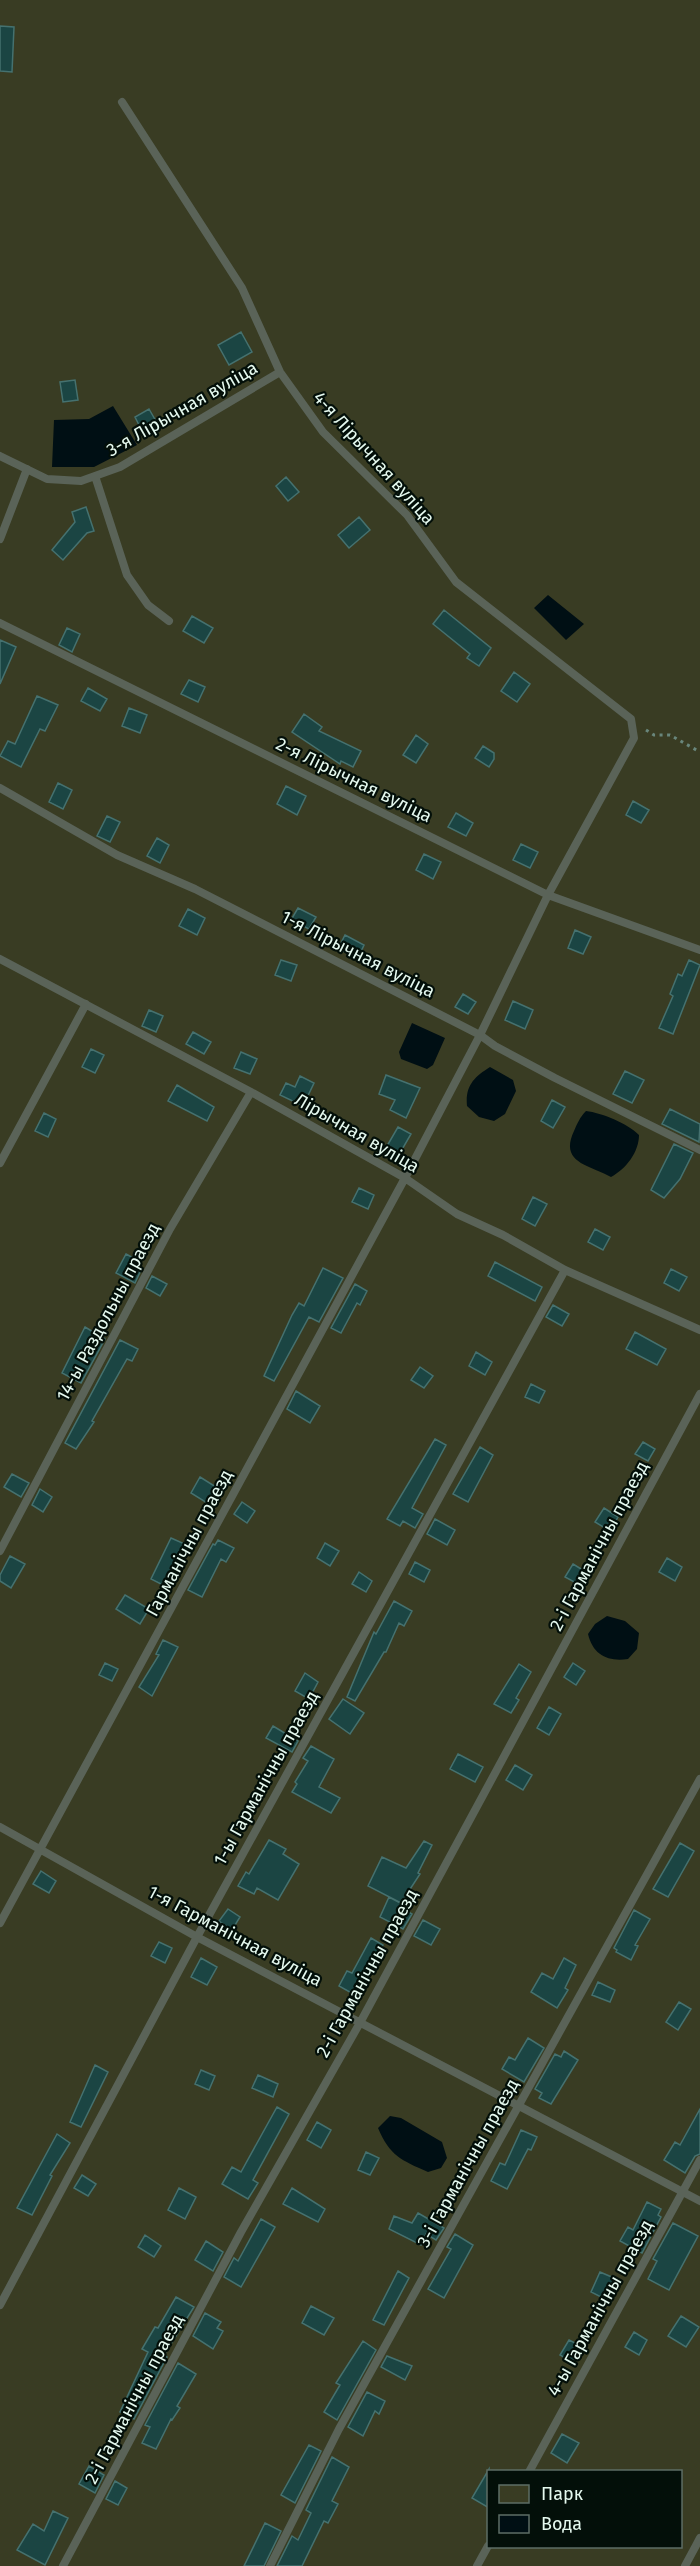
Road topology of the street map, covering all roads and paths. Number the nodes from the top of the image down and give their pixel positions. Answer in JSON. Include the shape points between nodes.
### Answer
{"nodes":[{"id":1,"x":122,"y":102,"type":"dead end"},
{"id":2,"x":280,"y":372,"type":"junction"},
{"id":3,"x":0,"y":456,"type":"edge"},
{"id":4,"x":27,"y":469,"type":"junction"},
{"id":5,"x":95,"y":476,"type":"junction"},
{"id":6,"x":0,"y":539,"type":"edge"},
{"id":7,"x":169,"y":621,"type":"dead end"},
{"id":8,"x":0,"y":622,"type":"edge"},
{"id":9,"x":633,"y":729,"type":"junction"},
{"id":10,"x":700,"y":752,"type":"edge"},
{"id":11,"x":0,"y":788,"type":"edge"},
{"id":12,"x":548,"y":895,"type":"junction"},
{"id":13,"x":700,"y":950,"type":"edge"},
{"id":14,"x":0,"y":959,"type":"edge"},
{"id":15,"x":86,"y":1004,"type":"junction"},
{"id":16,"x":480,"y":1035,"type":"junction"},
{"id":17,"x":251,"y":1092,"type":"junction"},
{"id":18,"x":700,"y":1150,"type":"edge"},
{"id":19,"x":0,"y":1163,"type":"edge"},
{"id":20,"x":405,"y":1178,"type":"junction"},
{"id":21,"x":565,"y":1270,"type":"junction"},
{"id":22,"x":700,"y":1330,"type":"edge"},
{"id":23,"x":700,"y":1394,"type":"edge"},
{"id":24,"x":0,"y":1551,"type":"edge"},
{"id":25,"x":700,"y":1779,"type":"edge"},
{"id":26,"x":0,"y":1827,"type":"edge"},
{"id":27,"x":41,"y":1849,"type":"junction"},
{"id":28,"x":0,"y":1923,"type":"edge"},
{"id":29,"x":197,"y":1937,"type":"junction"},
{"id":30,"x":361,"y":2021,"type":"junction"},
{"id":31,"x":519,"y":2105,"type":"junction"},
{"id":32,"x":700,"y":2160,"type":"edge"},
{"id":33,"x":682,"y":2192,"type":"junction"},
{"id":34,"x":700,"y":2201,"type":"edge"},
{"id":35,"x":0,"y":2305,"type":"edge"},
{"id":36,"x":530,"y":2470,"type":"edge"},
{"id":37,"x":700,"y":2538,"type":"edge"},
{"id":38,"x":488,"y":2548,"type":"edge"},
{"id":39,"x":63,"y":2566,"type":"edge"},
{"id":40,"x":270,"y":2566,"type":"edge"},
{"id":41,"x":477,"y":2566,"type":"edge"},
{"id":42,"x":685,"y":2566,"type":"edge"}],
"edges":[{"from":1,"to":2,"type":"lane","name":"4-я Лірычная вуліца","via":[[242,288]]},
{"from":2,"to":5,"type":"lane","name":"3-я Лірычная вуліца","via":[[120,466]]},
{"from":2,"to":9,"type":"lane","name":"4-я Лірычная вуліца","via":[[323,432],[407,515],[456,582],[631,719]]},
{"from":3,"to":4,"type":"lane","name":"3-я Лірычная вуліца"},
{"from":4,"to":5,"type":"lane","name":"3-я Лірычная вуліца","via":[[47,479],[81,481]]},
{"from":4,"to":6,"type":"lane"},
{"from":5,"to":7,"type":"lane","via":[[127,575],[148,605]]},
{"from":8,"to":12,"type":"lane","name":"2-я Лірычная вуліца"},
{"from":9,"to":10,"type":"path","via":[[670,735]]},
{"from":9,"to":12,"type":"lane","name":"Гарманічны праезд","via":[[634,738]]},
{"from":11,"to":16,"type":"lane","name":"1-я Лірычная вуліца","via":[[117,855],[195,890]]},
{"from":12,"to":13,"type":"lane","name":"2-я Лірычная вуліца"},
{"from":12,"to":16,"type":"lane","name":"Гарманічны праезд"},
{"from":14,"to":15,"type":"lane","name":"Лірычная вуліца"},
{"from":15,"to":17,"type":"lane","name":"Лірычная вуліца"},
{"from":15,"to":19,"type":"lane"},
{"from":16,"to":18,"type":"lane","name":"1-я Лірычная вуліца","via":[[555,1078]]},
{"from":16,"to":20,"type":"lane","name":"Гарманічны праезд"},
{"from":17,"to":20,"type":"lane","name":"Лірычная вуліца"},
{"from":17,"to":24,"type":"lane","name":"14-ы Раздольны праезд","via":[[170,1229]]},
{"from":20,"to":21,"type":"lane","name":"Лірычная вуліца","via":[[457,1214]]},
{"from":20,"to":27,"type":"lane","name":"Гарманічны праезд"},
{"from":21,"to":22,"type":"lane","name":"Лірычная вуліца"},
{"from":21,"to":29,"type":"lane","name":"1-ы Гарманічны праезд"},
{"from":23,"to":30,"type":"lane","name":"2-і Гарманічны праезд"},
{"from":25,"to":31,"type":"lane","name":"3-і Гарманічны праезд"},
{"from":26,"to":27,"type":"lane","name":"1-я Гарманічная вуліца"},
{"from":27,"to":28,"type":"lane","name":"Гарманічны праезд"},
{"from":27,"to":29,"type":"lane","name":"1-я Гарманічная вуліца"},
{"from":29,"to":30,"type":"lane","name":"1-я Гарманічная вуліца"},
{"from":29,"to":35,"type":"lane","name":"1-ы Гарманічны праезд"},
{"from":30,"to":31,"type":"lane","name":"1-я Гарманічная вуліца"},
{"from":30,"to":39,"type":"lane","name":"2-і Гарманічны праезд","via":[[241,2232]]},
{"from":31,"to":33,"type":"lane","name":"1-я Гарманічная вуліца"},
{"from":31,"to":40,"type":"lane","name":"3-і Гарманічны праезд","via":[[339,2429]]},
{"from":32,"to":33,"type":"lane","name":"4-ы Гарманічны праезд"},
{"from":33,"to":34,"type":"lane","name":"1-я Гарманічная вуліца"},
{"from":33,"to":36,"type":"lane","name":"4-ы Гарманічны праезд"},
{"from":37,"to":42,"type":"lane"},
{"from":38,"to":41,"type":"lane"}]}
